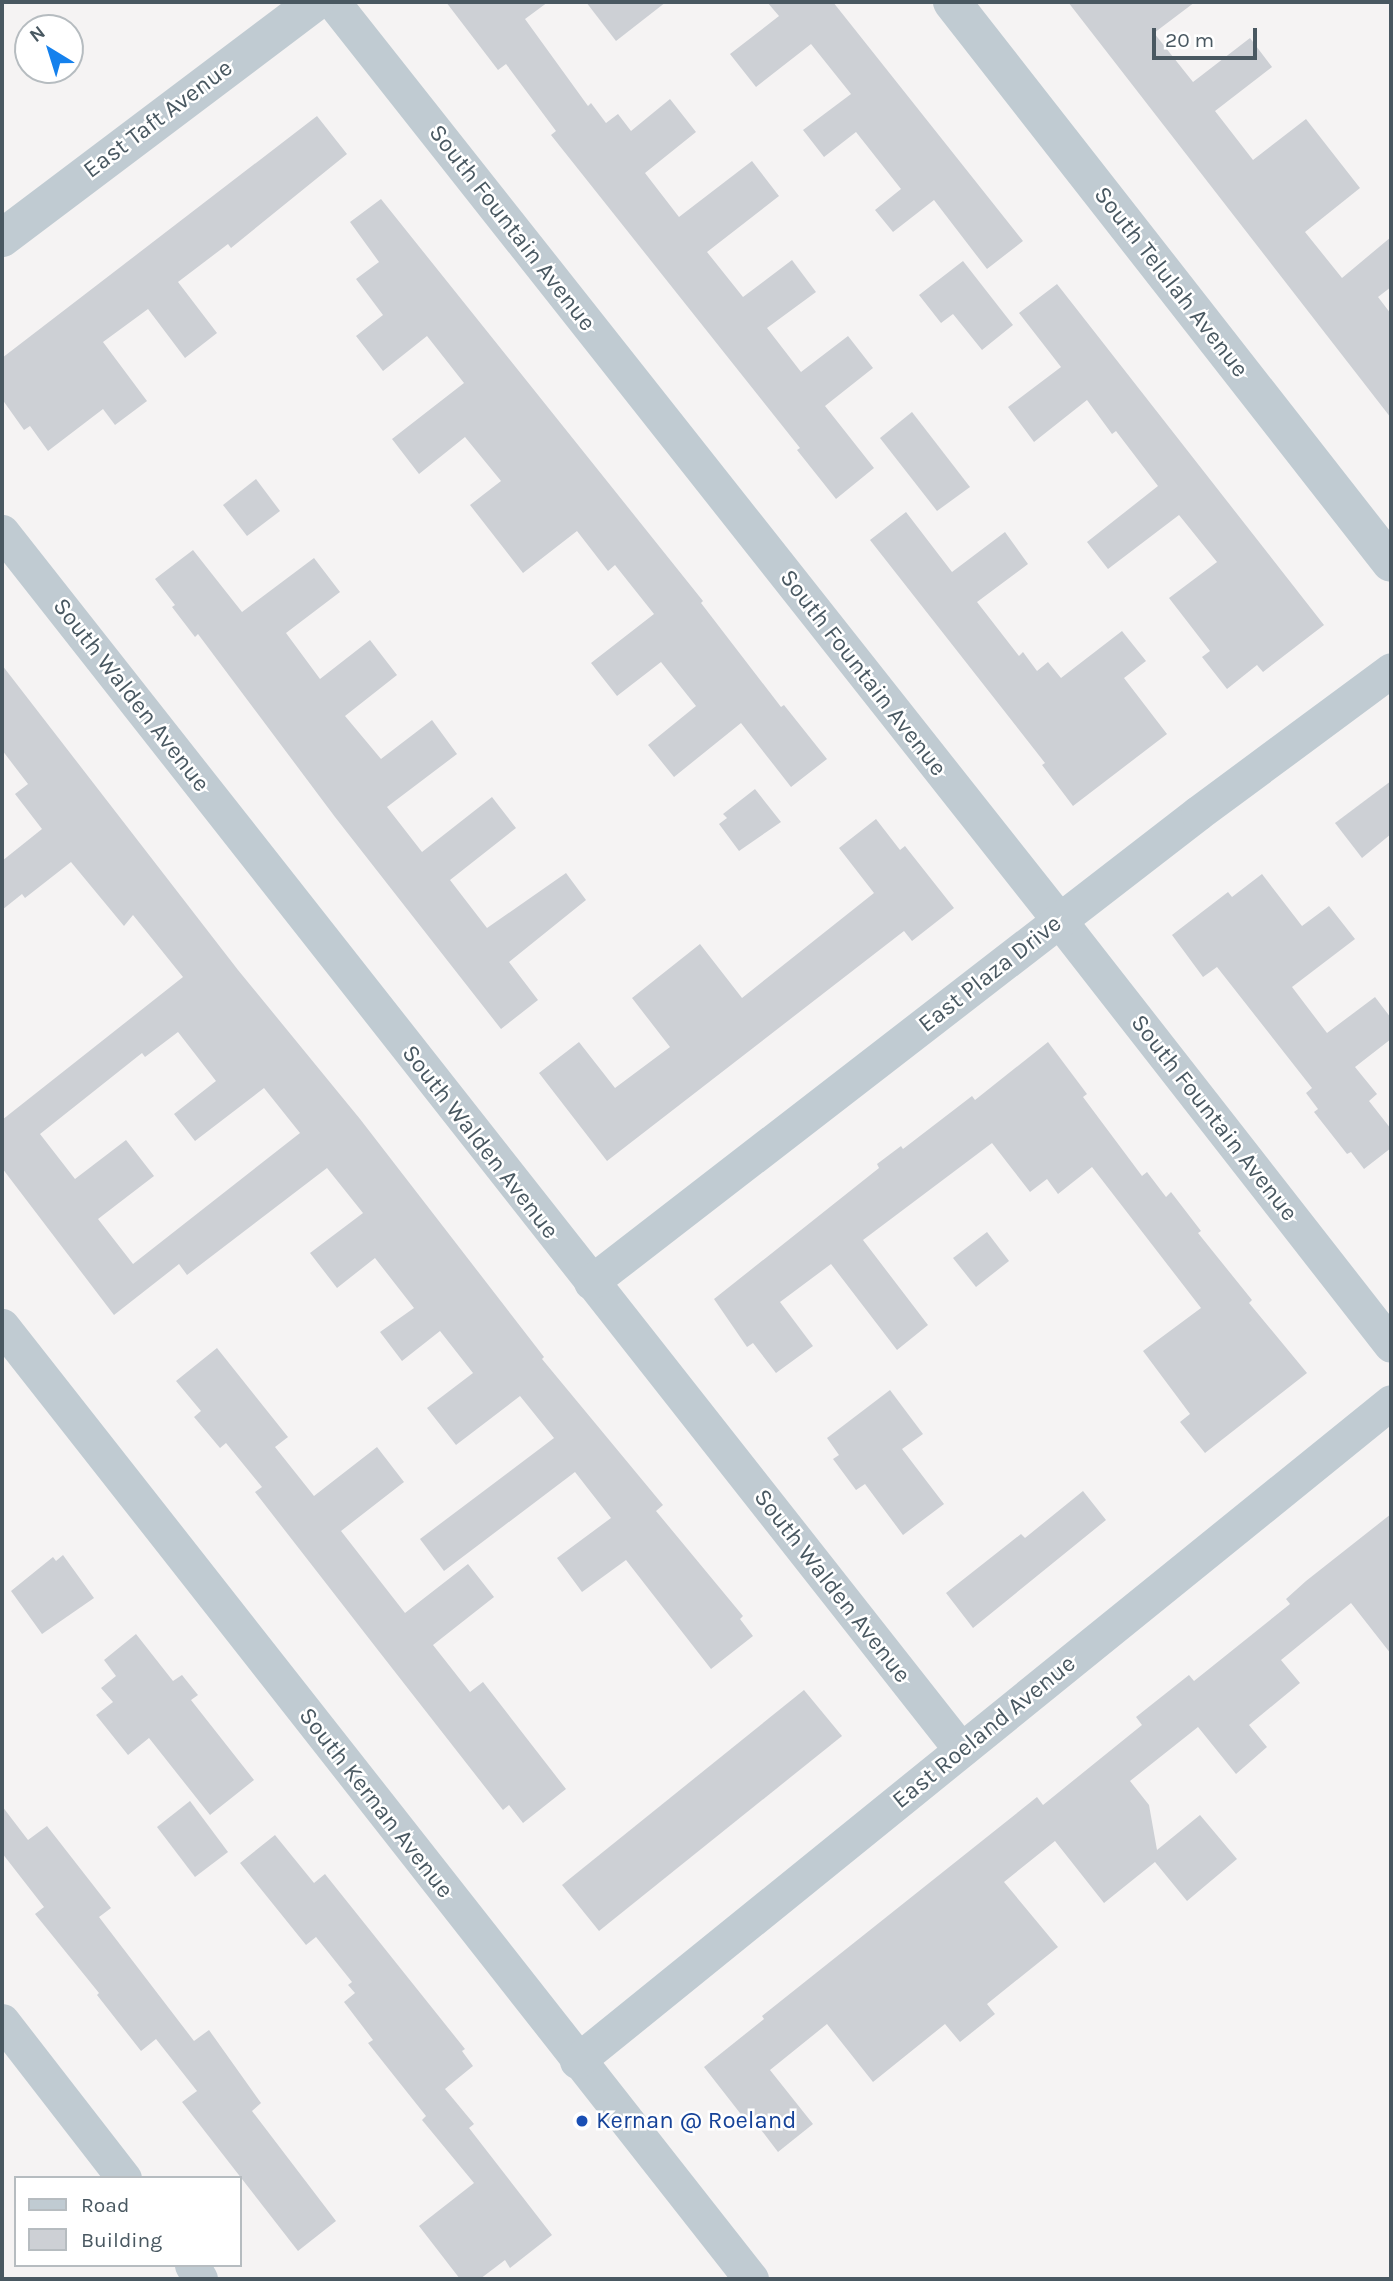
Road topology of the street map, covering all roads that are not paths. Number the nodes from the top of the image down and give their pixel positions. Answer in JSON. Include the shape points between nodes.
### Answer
{"nodes":[{"id":1,"x":315,"y":2,"type":"edge"},
{"id":2,"x":333,"y":2,"type":"edge"},
{"id":3,"x":952,"y":2,"type":"edge"},
{"id":4,"x":2,"y":238,"type":"edge"},
{"id":5,"x":2,"y":531,"type":"edge"},
{"id":6,"x":1391,"y":563,"type":"edge"},
{"id":7,"x":1391,"y":670,"type":"edge"},
{"id":8,"x":1059,"y":920,"type":"junction"},
{"id":9,"x":591,"y":1282,"type":"junction"},
{"id":10,"x":2,"y":1326,"type":"edge"},
{"id":11,"x":1391,"y":1345,"type":"edge"},
{"id":12,"x":1391,"y":1402,"type":"edge"},
{"id":13,"x":961,"y":1750,"type":"junction"},
{"id":14,"x":2,"y":2021,"type":"edge"},
{"id":15,"x":577,"y":2061,"type":"junction"},
{"id":16,"x":122,"y":2176,"type":"edge"},
{"id":17,"x":751,"y":2279,"type":"edge"}],
"edges":[{"from":1,"to":4,"type":"street","name":"East Taft Avenue"},
{"from":2,"to":8,"type":"street","name":"South Fountain Avenue"},
{"from":3,"to":6,"type":"street","name":"South Telulah Avenue"},
{"from":5,"to":9,"type":"street","name":"South Walden Avenue"},
{"from":7,"to":8,"type":"street","name":"East Plaza Drive"},
{"from":8,"to":9,"type":"street","name":"East Plaza Drive"},
{"from":8,"to":11,"type":"street","name":"South Fountain Avenue"},
{"from":9,"to":13,"type":"street","name":"South Walden Avenue"},
{"from":10,"to":15,"type":"street","name":"South Kernan Avenue"},
{"from":12,"to":13,"type":"street","name":"East Roeland Avenue"},
{"from":13,"to":15,"type":"street","name":"East Roeland Avenue"},
{"from":14,"to":16,"type":"street"},
{"from":15,"to":17,"type":"street","name":"South Kernan Avenue"}]}
